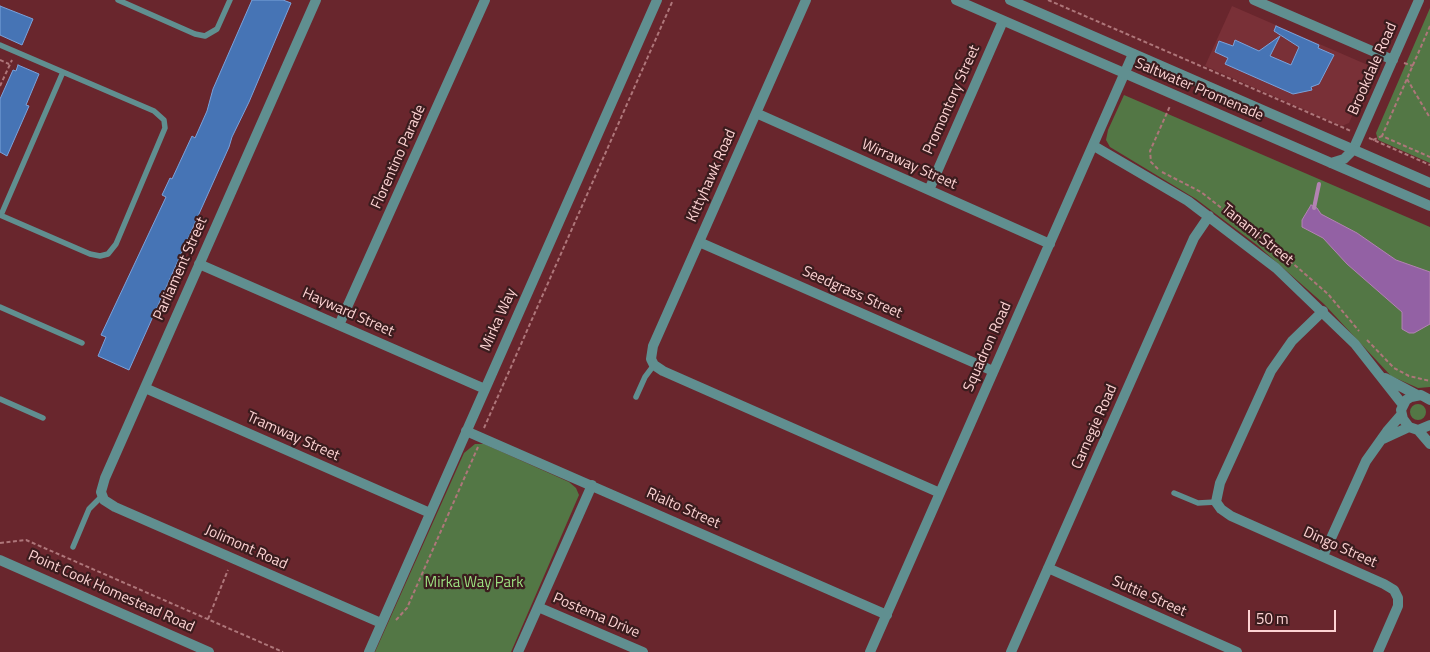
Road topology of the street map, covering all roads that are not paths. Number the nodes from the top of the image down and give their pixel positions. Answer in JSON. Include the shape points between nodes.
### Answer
{"nodes":[{"id":1,"x":118,"y":0,"type":"edge"},
{"id":2,"x":230,"y":0,"type":"edge"},
{"id":3,"x":316,"y":0,"type":"edge"},
{"id":4,"x":485,"y":0,"type":"edge"},
{"id":5,"x":657,"y":0,"type":"edge"},
{"id":6,"x":806,"y":0,"type":"edge"},
{"id":7,"x":956,"y":0,"type":"edge"},
{"id":8,"x":1010,"y":0,"type":"edge"},
{"id":9,"x":1254,"y":0,"type":"edge"},
{"id":10,"x":1420,"y":0,"type":"edge"},
{"id":11,"x":1003,"y":21,"type":"junction"},
{"id":12,"x":0,"y":45,"type":"edge"},
{"id":13,"x":1133,"y":54,"type":"junction"},
{"id":14,"x":1393,"y":60,"type":"junction"},
{"id":15,"x":63,"y":72,"type":"junction"},
{"id":16,"x":1124,"y":74,"type":"junction"},
{"id":17,"x":756,"y":114,"type":"junction"},
{"id":18,"x":1094,"y":146,"type":"junction"},
{"id":19,"x":1353,"y":150,"type":"junction"},
{"id":20,"x":1331,"y":163,"type":"junction"},
{"id":21,"x":1430,"y":183,"type":"edge"},
{"id":22,"x":929,"y":190,"type":"junction"},
{"id":23,"x":1430,"y":206,"type":"edge"},
{"id":24,"x":0,"y":215,"type":"edge"},
{"id":25,"x":1209,"y":216,"type":"junction"},
{"id":26,"x":699,"y":242,"type":"junction"},
{"id":27,"x":1050,"y":244,"type":"junction"},
{"id":28,"x":200,"y":264,"type":"junction"},
{"id":29,"x":0,"y":307,"type":"edge"},
{"id":30,"x":1323,"y":311,"type":"junction"},
{"id":31,"x":339,"y":325,"type":"junction"},
{"id":32,"x":82,"y":343,"type":"dead end"},
{"id":33,"x":654,"y":365,"type":"junction"},
{"id":34,"x":994,"y":371,"type":"junction"},
{"id":35,"x":1380,"y":375,"type":"junction"},
{"id":36,"x":145,"y":388,"type":"junction"},
{"id":37,"x":485,"y":389,"type":"junction"},
{"id":38,"x":1424,"y":395,"type":"edge"},
{"id":39,"x":636,"y":397,"type":"dead end"},
{"id":40,"x":0,"y":399,"type":"edge"},
{"id":41,"x":1402,"y":410,"type":"junction"},
{"id":42,"x":43,"y":418,"type":"dead end"},
{"id":43,"x":1430,"y":425,"type":"edge"},
{"id":44,"x":1413,"y":428,"type":"junction"},
{"id":45,"x":466,"y":431,"type":"junction"},
{"id":46,"x":1382,"y":439,"type":"junction"},
{"id":47,"x":1430,"y":444,"type":"edge"},
{"id":48,"x":592,"y":486,"type":"junction"},
{"id":49,"x":940,"y":493,"type":"junction"},
{"id":50,"x":1174,"y":493,"type":"dead end"},
{"id":51,"x":102,"y":496,"type":"junction"},
{"id":52,"x":1216,"y":502,"type":"junction"},
{"id":53,"x":430,"y":513,"type":"junction"},
{"id":54,"x":73,"y":547,"type":"dead end"},
{"id":55,"x":1323,"y":556,"type":"junction"},
{"id":56,"x":0,"y":560,"type":"edge"},
{"id":57,"x":1048,"y":568,"type":"junction"},
{"id":58,"x":538,"y":607,"type":"junction"},
{"id":59,"x":886,"y":615,"type":"junction"},
{"id":60,"x":381,"y":623,"type":"junction"},
{"id":61,"x":209,"y":652,"type":"edge"},
{"id":62,"x":369,"y":652,"type":"edge"},
{"id":63,"x":518,"y":652,"type":"edge"},
{"id":64,"x":643,"y":652,"type":"edge"},
{"id":65,"x":870,"y":652,"type":"edge"},
{"id":66,"x":1011,"y":652,"type":"edge"},
{"id":67,"x":1237,"y":652,"type":"edge"},
{"id":68,"x":1378,"y":652,"type":"edge"}],
"edges":[{"from":1,"to":2,"type":"lane","via":[[205,36],[217,29]]},
{"from":3,"to":28,"type":"street","name":"Parliament Street"},
{"from":4,"to":31,"type":"street","name":"Florentino Parade"},
{"from":5,"to":37,"type":"street","name":"Mirka Way"},
{"from":6,"to":17,"type":"street","name":"Kittyhawk Road"},
{"from":7,"to":11,"type":"street","name":"Saltwater Promenade"},
{"from":8,"to":13,"type":"street","name":"Saltwater Promenade"},
{"from":9,"to":14,"type":"street"},
{"from":10,"to":14,"type":"street","name":"Brookdale Road"},
{"from":11,"to":16,"type":"street","name":"Saltwater Promenade"},
{"from":11,"to":22,"type":"street","name":"Promontory Street"},
{"from":12,"to":15,"type":"lane"},
{"from":13,"to":16,"type":"street","name":"Squadron Road"},
{"from":13,"to":19,"type":"street","name":"Saltwater Promenade"},
{"from":14,"to":19,"type":"street","name":"Brookdale Road"},
{"from":15,"to":24,"type":"lane"},
{"from":15,"to":24,"type":"lane","via":[[154,112],[164,120],[164,134],[116,244],[108,254],[95,256]]},
{"from":16,"to":18,"type":"street","name":"Squadron Road"},
{"from":16,"to":20,"type":"street","name":"Saltwater Promenade"},
{"from":17,"to":22,"type":"street","name":"Wirraway Street"},
{"from":17,"to":26,"type":"street","name":"Kittyhawk Road"},
{"from":18,"to":25,"type":"street","name":"Tanami Street","via":[[1162,184]]},
{"from":18,"to":27,"type":"street","name":"Squadron Road"},
{"from":19,"to":20,"type":"street","via":[[1344,159]]},
{"from":19,"to":21,"type":"street","name":"Saltwater Promenade"},
{"from":20,"to":23,"type":"street","name":"Saltwater Promenade"},
{"from":22,"to":27,"type":"street","name":"Wirraway Street"},
{"from":25,"to":30,"type":"street","name":"Tanami Street"},
{"from":25,"to":57,"type":"street","name":"Carnegie Road","via":[[1194,238]]},
{"from":26,"to":33,"type":"street","name":"Kittyhawk Road","via":[[653,346],[651,359]]},
{"from":26,"to":34,"type":"street","name":"Seedgrass Street"},
{"from":27,"to":34,"type":"street","name":"Squadron Road"},
{"from":28,"to":31,"type":"street","name":"Hayward Street"},
{"from":28,"to":36,"type":"street","name":"Parliament Street"},
{"from":29,"to":32,"type":"lane"},
{"from":30,"to":35,"type":"street","name":"Tanami Street"},
{"from":30,"to":52,"type":"street","via":[[1292,341],[1271,372],[1220,483]]},
{"from":31,"to":37,"type":"street","name":"Hayward Street"},
{"from":33,"to":39,"type":"lane","name":"Kittyhawk Road"},
{"from":33,"to":49,"type":"street"},
{"from":34,"to":49,"type":"street","name":"Squadron Road"},
{"from":35,"to":38,"type":"street","name":"Tanami Street"},
{"from":35,"to":41,"type":"street","name":"Tanami Street"},
{"from":36,"to":51,"type":"street","name":"Parliament Street","via":[[101,488]]},
{"from":36,"to":53,"type":"street","name":"Tramway Street"},
{"from":37,"to":45,"type":"street","name":"Mirka Way"},
{"from":38,"to":41,"type":"street","via":[[1406,400]]},
{"from":40,"to":42,"type":"lane"},
{"from":41,"to":44,"type":"street","name":"Tanami Street"},
{"from":41,"to":46,"type":"street"},
{"from":43,"to":44,"type":"street"},
{"from":44,"to":46,"type":"street"},
{"from":44,"to":47,"type":"street"},
{"from":45,"to":48,"type":"street","name":"Rialto Street"},
{"from":45,"to":53,"type":"street","name":"Mirka Way"},
{"from":46,"to":55,"type":"street","via":[[1364,466]]},
{"from":48,"to":58,"type":"street"},
{"from":48,"to":59,"type":"street","name":"Rialto Street"},
{"from":49,"to":59,"type":"street","name":"Squadron Road"},
{"from":50,"to":52,"type":"lane","via":[[1198,503]]},
{"from":51,"to":54,"type":"lane","name":"Parliament Street","via":[[89,509]]},
{"from":51,"to":60,"type":"street","name":"Jolimont Road","via":[[115,507]]},
{"from":52,"to":55,"type":"street","name":"Dingo Street","via":[[1231,516]]},
{"from":53,"to":60,"type":"street","name":"Mirka Way"},
{"from":55,"to":68,"type":"street","name":"Dingo Street","via":[[1384,584],[1397,594],[1398,606]]},
{"from":56,"to":61,"type":"street","name":"Point Cook Homestead Road"},
{"from":57,"to":66,"type":"street","name":"Carnegie Road"},
{"from":57,"to":67,"type":"street","name":"Suttie Street"},
{"from":58,"to":63,"type":"street"},
{"from":58,"to":64,"type":"street","name":"Postema Drive"},
{"from":59,"to":65,"type":"street","name":"Squadron Road"},
{"from":60,"to":62,"type":"street","name":"Mirka Way"}]}
